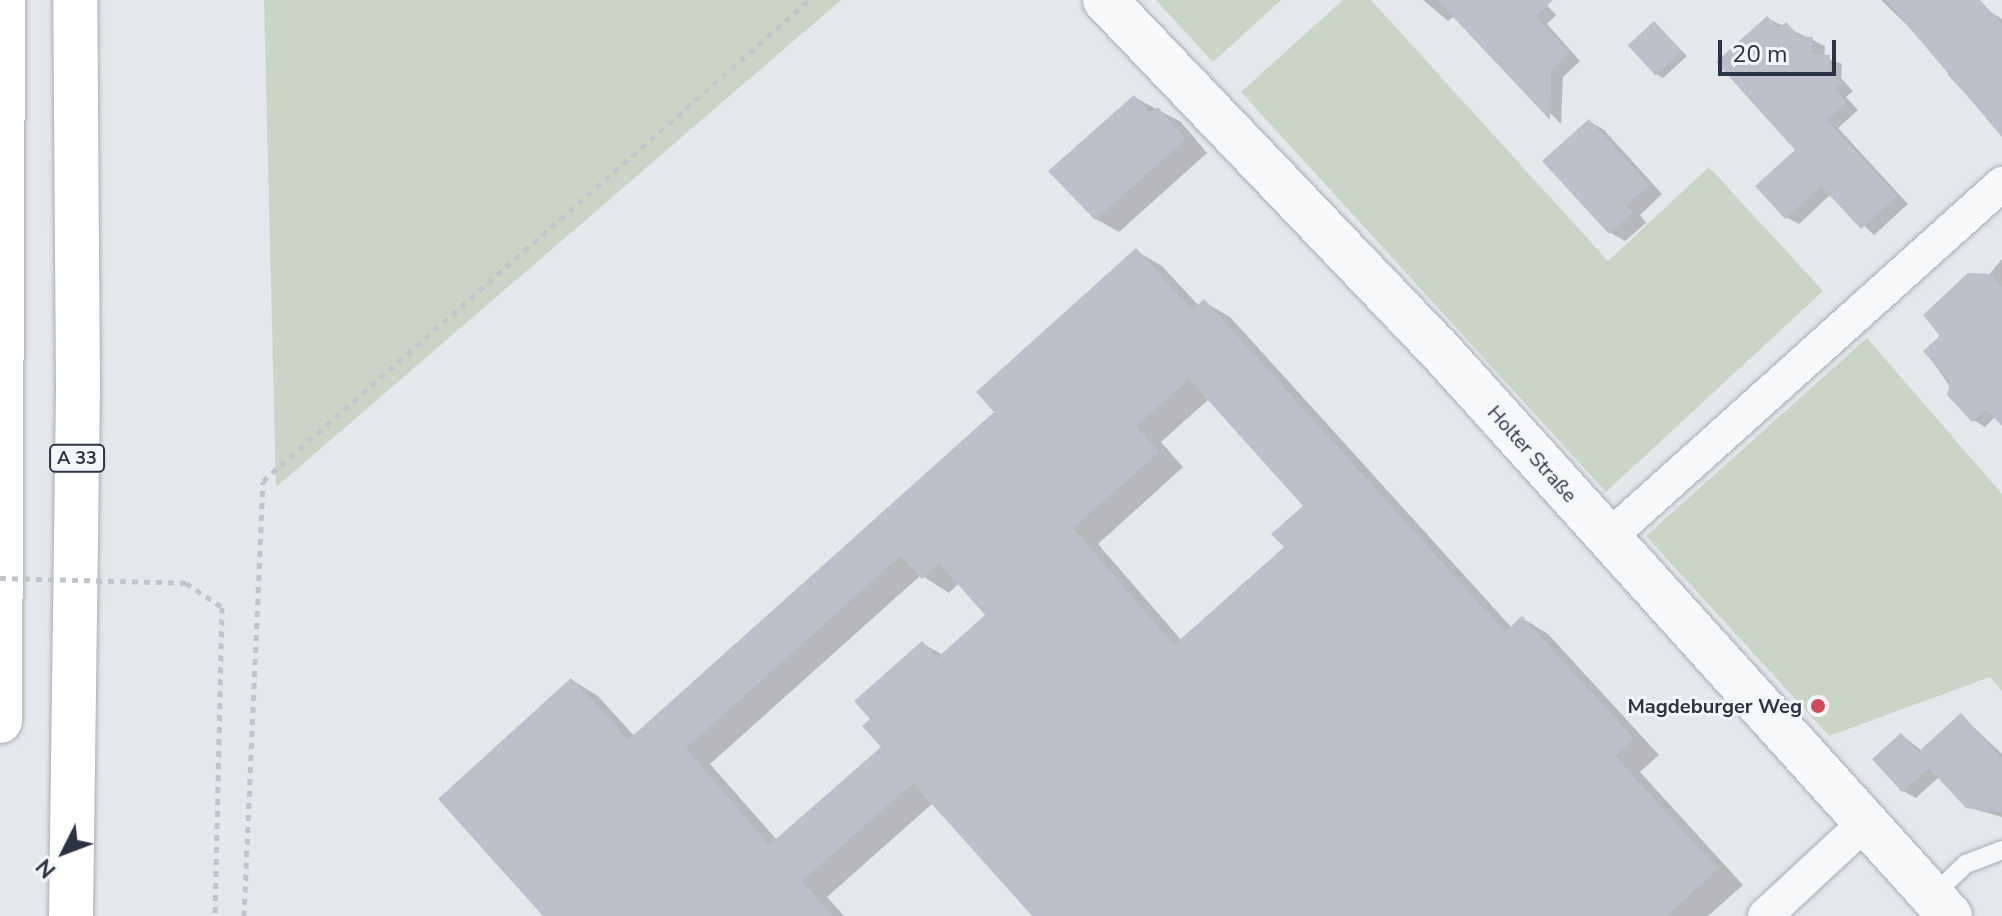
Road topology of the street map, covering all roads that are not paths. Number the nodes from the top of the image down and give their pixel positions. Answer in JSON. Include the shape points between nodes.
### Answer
{"nodes":[{"id":1,"x":3,"y":0,"type":"edge"},
{"id":2,"x":75,"y":0,"type":"edge"},
{"id":3,"x":1105,"y":0,"type":"edge"},
{"id":4,"x":2002,"y":184,"type":"edge"},
{"id":5,"x":1608,"y":538,"type":"junction"},
{"id":6,"x":0,"y":721,"type":"edge"},
{"id":7,"x":1865,"y":823,"type":"junction"},
{"id":8,"x":2002,"y":850,"type":"edge"},
{"id":9,"x":1941,"y":906,"type":"edge"},
{"id":10,"x":71,"y":916,"type":"edge"},
{"id":11,"x":1765,"y":916,"type":"edge"}],
"edges":[{"from":1,"to":6,"type":"highway"},
{"from":2,"to":10,"type":"highway","number":"A 33","via":[[78,390]]},
{"from":3,"to":5,"type":"street","name":"Holter Straße","via":[[1437,347]]},
{"from":4,"to":5,"type":"street"},
{"from":5,"to":7,"type":"street","name":"Holter Straße"},
{"from":7,"to":9,"type":"street","name":"Holter Straße"},
{"from":7,"to":11,"type":"street"},
{"from":8,"to":9,"type":"lane","via":[[1966,864]]}]}
